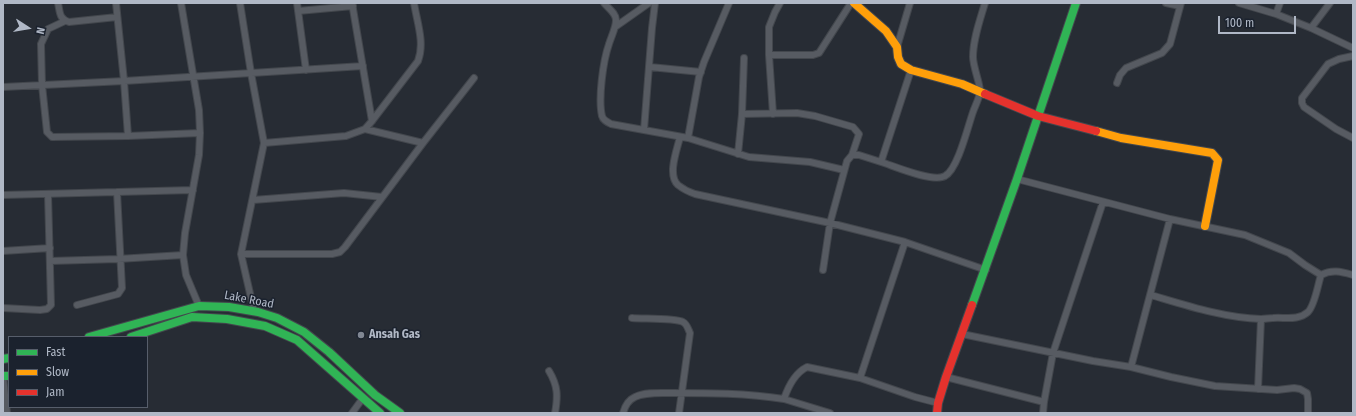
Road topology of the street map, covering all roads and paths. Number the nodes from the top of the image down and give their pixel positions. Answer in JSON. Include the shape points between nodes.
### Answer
{"nodes":[{"id":1,"x":58,"y":3,"type":"edge"},
{"id":2,"x":116,"y":3,"type":"edge"},
{"id":3,"x":181,"y":3,"type":"edge"},
{"id":4,"x":240,"y":3,"type":"edge"},
{"id":5,"x":297,"y":3,"type":"edge"},
{"id":6,"x":414,"y":3,"type":"edge"},
{"id":7,"x":604,"y":3,"type":"edge"},
{"id":8,"x":649,"y":3,"type":"edge"},
{"id":9,"x":655,"y":3,"type":"edge"},
{"id":10,"x":729,"y":3,"type":"edge"},
{"id":11,"x":780,"y":3,"type":"edge"},
{"id":12,"x":852,"y":3,"type":"edge"},
{"id":13,"x":910,"y":3,"type":"edge"},
{"id":14,"x":985,"y":3,"type":"edge"},
{"id":15,"x":1076,"y":3,"type":"edge"},
{"id":16,"x":1166,"y":3,"type":"edge"},
{"id":17,"x":1239,"y":3,"type":"edge"},
{"id":18,"x":1280,"y":3,"type":"edge"},
{"id":19,"x":1330,"y":3,"type":"edge"},
{"id":20,"x":353,"y":4,"type":"edge"},
{"id":21,"x":1180,"y":5,"type":"edge"},
{"id":22,"x":298,"y":11,"type":"junction"},
{"id":23,"x":1276,"y":14,"type":"junction"},
{"id":24,"x":117,"y":17,"type":"junction"},
{"id":25,"x":65,"y":20,"type":"junction"},
{"id":26,"x":615,"y":27,"type":"junction"},
{"id":27,"x":1311,"y":28,"type":"junction"},
{"id":28,"x":897,"y":47,"type":"junction"},
{"id":29,"x":1353,"y":48,"type":"edge"},
{"id":30,"x":769,"y":55,"type":"junction"},
{"id":31,"x":1353,"y":56,"type":"edge"},
{"id":32,"x":744,"y":58,"type":"dead end"},
{"id":33,"x":363,"y":66,"type":"junction"},
{"id":34,"x":650,"y":67,"type":"junction"},
{"id":35,"x":306,"y":70,"type":"junction"},
{"id":36,"x":911,"y":70,"type":"junction"},
{"id":37,"x":701,"y":72,"type":"junction"},
{"id":38,"x":251,"y":73,"type":"junction"},
{"id":39,"x":193,"y":77,"type":"junction"},
{"id":40,"x":474,"y":78,"type":"dead end"},
{"id":41,"x":124,"y":81,"type":"junction"},
{"id":42,"x":1117,"y":83,"type":"dead end"},
{"id":43,"x":42,"y":85,"type":"junction"},
{"id":44,"x":3,"y":87,"type":"edge"},
{"id":45,"x":980,"y":91,"type":"junction"},
{"id":46,"x":742,"y":114,"type":"junction"},
{"id":47,"x":773,"y":114,"type":"junction"},
{"id":48,"x":1038,"y":116,"type":"junction"},
{"id":49,"x":372,"y":122,"type":"junction"},
{"id":50,"x":365,"y":129,"type":"junction"},
{"id":51,"x":644,"y":130,"type":"junction"},
{"id":52,"x":200,"y":133,"type":"junction"},
{"id":53,"x":128,"y":136,"type":"junction"},
{"id":54,"x":680,"y":137,"type":"junction"},
{"id":55,"x":688,"y":138,"type":"junction"},
{"id":56,"x":1353,"y":138,"type":"edge"},
{"id":57,"x":264,"y":143,"type":"junction"},
{"id":58,"x":423,"y":143,"type":"junction"},
{"id":59,"x":738,"y":154,"type":"junction"},
{"id":60,"x":852,"y":155,"type":"junction"},
{"id":61,"x":881,"y":162,"type":"junction"},
{"id":62,"x":844,"y":170,"type":"junction"},
{"id":63,"x":1017,"y":179,"type":"junction"},
{"id":64,"x":193,"y":190,"type":"junction"},
{"id":65,"x":117,"y":192,"type":"junction"},
{"id":66,"x":48,"y":194,"type":"junction"},
{"id":67,"x":3,"y":195,"type":"edge"},
{"id":68,"x":382,"y":197,"type":"junction"},
{"id":69,"x":253,"y":200,"type":"junction"},
{"id":70,"x":1103,"y":202,"type":"junction"},
{"id":71,"x":1170,"y":219,"type":"junction"},
{"id":72,"x":830,"y":222,"type":"junction"},
{"id":73,"x":1205,"y":226,"type":"junction"},
{"id":74,"x":905,"y":242,"type":"junction"},
{"id":75,"x":50,"y":248,"type":"junction"},
{"id":76,"x":3,"y":251,"type":"edge"},
{"id":77,"x":241,"y":254,"type":"junction"},
{"id":78,"x":183,"y":255,"type":"junction"},
{"id":79,"x":121,"y":259,"type":"junction"},
{"id":80,"x":50,"y":261,"type":"junction"},
{"id":81,"x":823,"y":270,"type":"dead end"},
{"id":82,"x":986,"y":270,"type":"junction"},
{"id":83,"x":1321,"y":275,"type":"junction"},
{"id":84,"x":1353,"y":275,"type":"edge"},
{"id":85,"x":1151,"y":295,"type":"junction"},
{"id":86,"x":77,"y":305,"type":"dead end"},
{"id":87,"x":199,"y":306,"type":"junction"},
{"id":88,"x":3,"y":308,"type":"edge"},
{"id":89,"x":254,"y":311,"type":"junction"},
{"id":90,"x":632,"y":318,"type":"dead end"},
{"id":91,"x":1261,"y":319,"type":"junction"},
{"id":92,"x":962,"y":334,"type":"junction"},
{"id":93,"x":93,"y":336,"type":"edge"},
{"id":94,"x":134,"y":336,"type":"edge"},
{"id":95,"x":1053,"y":353,"type":"junction"},
{"id":96,"x":1131,"y":366,"type":"junction"},
{"id":97,"x":549,"y":371,"type":"dead end"},
{"id":98,"x":3,"y":376,"type":"edge"},
{"id":99,"x":946,"y":377,"type":"junction"},
{"id":100,"x":860,"y":378,"type":"junction"},
{"id":101,"x":1258,"y":389,"type":"junction"},
{"id":102,"x":681,"y":393,"type":"junction"},
{"id":103,"x":363,"y":398,"type":"junction"},
{"id":104,"x":784,"y":399,"type":"junction"},
{"id":105,"x":938,"y":402,"type":"junction"},
{"id":106,"x":1044,"y":402,"type":"junction"},
{"id":107,"x":7,"y":413,"type":"edge"},
{"id":108,"x":352,"y":413,"type":"edge"},
{"id":109,"x":380,"y":413,"type":"edge"},
{"id":110,"x":400,"y":413,"type":"edge"},
{"id":111,"x":555,"y":413,"type":"edge"},
{"id":112,"x":623,"y":413,"type":"edge"},
{"id":113,"x":679,"y":413,"type":"edge"},
{"id":114,"x":830,"y":413,"type":"edge"},
{"id":115,"x":937,"y":413,"type":"edge"},
{"id":116,"x":1043,"y":413,"type":"edge"},
{"id":117,"x":1308,"y":413,"type":"edge"}],
"edges":[{"from":1,"to":25,"type":"street","via":[[61,17]]},
{"from":2,"to":24,"type":"street"},
{"from":3,"to":39,"type":"street"},
{"from":4,"to":38,"type":"street"},
{"from":5,"to":22,"type":"street"},
{"from":6,"to":49,"type":"street","via":[[421,53],[418,61]]},
{"from":7,"to":26,"type":"street","via":[[614,13]]},
{"from":8,"to":26,"type":"street"},
{"from":9,"to":34,"type":"street"},
{"from":10,"to":37,"type":"street"},
{"from":11,"to":30,"type":"street","via":[[770,27]]},
{"from":12,"to":28,"type":"street","via":[[886,31]]},
{"from":12,"to":30,"type":"street","via":[[819,53]]},
{"from":13,"to":28,"type":"street"},
{"from":14,"to":45,"type":"street","via":[[973,56]]},
{"from":15,"to":48,"type":"street"},
{"from":16,"to":21,"type":"street"},
{"from":17,"to":23,"type":"street"},
{"from":18,"to":23,"type":"street"},
{"from":19,"to":27,"type":"street"},
{"from":20,"to":22,"type":"street"},
{"from":20,"to":33,"type":"street"},
{"from":21,"to":42,"type":"street","via":[[1170,44],[1162,54],[1126,68]]},
{"from":22,"to":35,"type":"street"},
{"from":23,"to":27,"type":"street"},
{"from":24,"to":25,"type":"street","via":[[69,22]]},
{"from":24,"to":41,"type":"street"},
{"from":25,"to":43,"type":"street","via":[[48,29],[41,44]]},
{"from":26,"to":51,"type":"street","via":[[608,45],[603,74],[602,117],[611,124]]},
{"from":27,"to":29,"type":"street"},
{"from":28,"to":36,"type":"street","via":[[901,64]]},
{"from":30,"to":47,"type":"street"},
{"from":31,"to":56,"type":"street","via":[[1328,64],[1302,98],[1302,104]]},
{"from":32,"to":46,"type":"street"},
{"from":33,"to":35,"type":"street"},
{"from":33,"to":49,"type":"street"},
{"from":34,"to":37,"type":"street"},
{"from":34,"to":51,"type":"street"},
{"from":35,"to":38,"type":"street"},
{"from":36,"to":45,"type":"street"},
{"from":36,"to":61,"type":"street"},
{"from":37,"to":55,"type":"street"},
{"from":38,"to":39,"type":"street"},
{"from":38,"to":57,"type":"street"},
{"from":39,"to":41,"type":"street"},
{"from":39,"to":52,"type":"street"},
{"from":40,"to":58,"type":"street"},
{"from":41,"to":43,"type":"street"},
{"from":41,"to":53,"type":"street"},
{"from":43,"to":44,"type":"street"},
{"from":43,"to":53,"type":"street","via":[[47,132],[50,136]]},
{"from":45,"to":48,"type":"street"},
{"from":45,"to":61,"type":"street","via":[[962,146],[951,170],[945,176],[938,178],[914,174]]},
{"from":46,"to":47,"type":"street"},
{"from":46,"to":59,"type":"street"},
{"from":47,"to":60,"type":"street","via":[[797,113],[853,127],[859,134]]},
{"from":48,"to":63,"type":"street"},
{"from":48,"to":73,"type":"street","via":[[1121,138],[1212,153],[1218,160],[1218,168]]},
{"from":49,"to":50,"type":"street"},
{"from":50,"to":57,"type":"street","via":[[346,136]]},
{"from":50,"to":58,"type":"street"},
{"from":51,"to":54,"type":"street"},
{"from":52,"to":53,"type":"street"},
{"from":52,"to":64,"type":"street"},
{"from":54,"to":55,"type":"street"},
{"from":54,"to":72,"type":"street","via":[[673,177],[677,185],[685,190]]},
{"from":55,"to":59,"type":"street"},
{"from":57,"to":69,"type":"street"},
{"from":58,"to":68,"type":"street"},
{"from":59,"to":62,"type":"street","via":[[764,159],[810,162]]},
{"from":60,"to":61,"type":"street"},
{"from":60,"to":62,"type":"street"},
{"from":62,"to":72,"type":"street"},
{"from":63,"to":70,"type":"street"},
{"from":63,"to":82,"type":"street"},
{"from":64,"to":65,"type":"street"},
{"from":64,"to":78,"type":"street"},
{"from":65,"to":66,"type":"street"},
{"from":65,"to":79,"type":"street"},
{"from":66,"to":67,"type":"street"},
{"from":66,"to":75,"type":"street"},
{"from":68,"to":69,"type":"street","via":[[344,193]]},
{"from":68,"to":77,"type":"street","via":[[340,252]]},
{"from":69,"to":77,"type":"street"},
{"from":70,"to":71,"type":"street"},
{"from":70,"to":95,"type":"street"},
{"from":71,"to":73,"type":"street"},
{"from":71,"to":85,"type":"street"},
{"from":72,"to":74,"type":"street"},
{"from":72,"to":81,"type":"street"},
{"from":73,"to":83,"type":"street","via":[[1272,245],[1289,253]]},
{"from":74,"to":82,"type":"street"},
{"from":74,"to":100,"type":"street"},
{"from":75,"to":76,"type":"street"},
{"from":75,"to":80,"type":"street"},
{"from":77,"to":89,"type":"street"},
{"from":78,"to":79,"type":"street"},
{"from":78,"to":87,"type":"street","via":[[186,275]]},
{"from":79,"to":80,"type":"street"},
{"from":79,"to":86,"type":"street","via":[[120,292]]},
{"from":80,"to":88,"type":"street","via":[[51,305],[40,310]]},
{"from":82,"to":92,"type":"street"},
{"from":83,"to":84,"type":"street","via":[[1338,271]]},
{"from":83,"to":91,"type":"street","via":[[1309,311],[1302,316],[1288,319]]},
{"from":85,"to":91,"type":"street","via":[[1203,311]]},
{"from":85,"to":96,"type":"street"},
{"from":87,"to":89,"type":"street","name":"Lake Road"},
{"from":87,"to":93,"type":"street","name":"Lake Road"},
{"from":89,"to":110,"type":"street","name":"Lake Road","via":[[278,318],[314,339],[376,395]]},
{"from":90,"to":102,"type":"street","via":[[675,320],[683,322],[688,327],[690,333]]},
{"from":91,"to":101,"type":"street"},
{"from":92,"to":95,"type":"street"},
{"from":92,"to":99,"type":"street"},
{"from":94,"to":103,"type":"street","name":"Lake Road","via":[[192,317],[227,319],[265,326],[298,340]]},
{"from":95,"to":96,"type":"street"},
{"from":95,"to":106,"type":"street"},
{"from":96,"to":101,"type":"street","via":[[1215,386]]},
{"from":97,"to":111,"type":"street","via":[[555,381]]},
{"from":98,"to":107,"type":"street"},
{"from":99,"to":105,"type":"street"},
{"from":99,"to":106,"type":"street"},
{"from":100,"to":104,"type":"street","via":[[807,367],[801,370],[790,384]]},
{"from":100,"to":105,"type":"street","via":[[915,398]]},
{"from":101,"to":117,"type":"street","via":[[1300,389],[1307,393]]},
{"from":102,"to":104,"type":"street","via":[[731,393]]},
{"from":102,"to":112,"type":"street","via":[[637,396],[630,399]]},
{"from":102,"to":113,"type":"street"},
{"from":103,"to":108,"type":"street"},
{"from":103,"to":109,"type":"street","name":"Lake Road"},
{"from":104,"to":114,"type":"street"},
{"from":105,"to":115,"type":"street"},
{"from":106,"to":116,"type":"street"}]}
